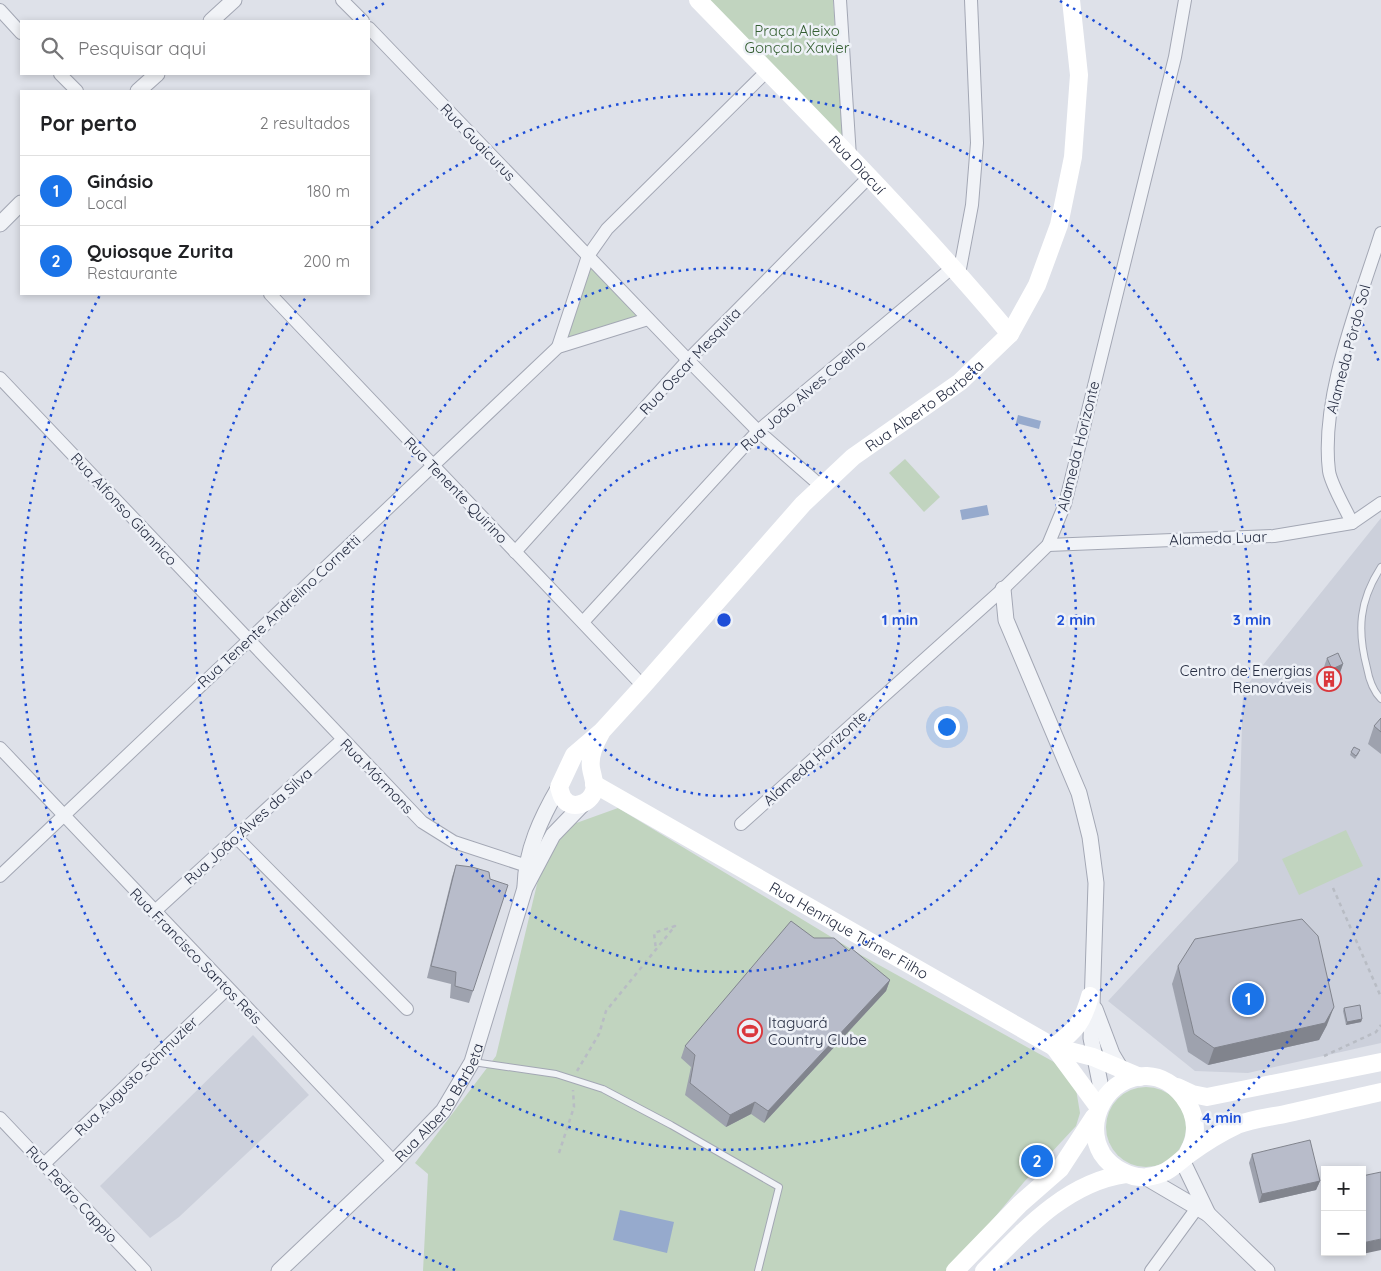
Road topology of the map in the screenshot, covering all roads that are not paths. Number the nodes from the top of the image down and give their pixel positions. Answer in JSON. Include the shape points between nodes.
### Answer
{"nodes":[{"id":1,"x":234,"y":0,"type":"edge"},
{"id":2,"x":342,"y":0,"type":"edge"},
{"id":3,"x":840,"y":0,"type":"edge"},
{"id":4,"x":971,"y":0,"type":"edge"},
{"id":5,"x":1071,"y":0,"type":"edge"},
{"id":6,"x":1185,"y":0,"type":"edge"},
{"id":7,"x":702,"y":2,"type":"edge"},
{"id":8,"x":0,"y":10,"type":"edge"},
{"id":9,"x":213,"y":20,"type":"edge"},
{"id":10,"x":362,"y":20,"type":"edge"},
{"id":11,"x":370,"y":29,"type":"edge"},
{"id":12,"x":20,"y":32,"type":"edge"},
{"id":13,"x":766,"y":72,"type":"junction"},
{"id":14,"x":61,"y":75,"type":"edge"},
{"id":15,"x":156,"y":75,"type":"edge"},
{"id":16,"x":76,"y":90,"type":"edge"},
{"id":17,"x":139,"y":90,"type":"edge"},
{"id":18,"x":850,"y":156,"type":"junction"},
{"id":19,"x":870,"y":176,"type":"junction"},
{"id":20,"x":20,"y":204,"type":"edge"},
{"id":21,"x":0,"y":224,"type":"edge"},
{"id":22,"x":1381,"y":233,"type":"edge"},
{"id":23,"x":588,"y":256,"type":"junction"},
{"id":24,"x":956,"y":271,"type":"junction"},
{"id":25,"x":271,"y":295,"type":"edge"},
{"id":26,"x":648,"y":318,"type":"junction"},
{"id":27,"x":1010,"y":334,"type":"junction"},
{"id":28,"x":558,"y":347,"type":"junction"},
{"id":29,"x":688,"y":360,"type":"junction"},
{"id":30,"x":0,"y":378,"type":"edge"},
{"id":31,"x":758,"y":431,"type":"junction"},
{"id":32,"x":433,"y":465,"type":"junction"},
{"id":33,"x":822,"y":487,"type":"junction"},
{"id":34,"x":1381,"y":502,"type":"edge"},
{"id":35,"x":1352,"y":523,"type":"junction"},
{"id":36,"x":1048,"y":545,"type":"junction"},
{"id":37,"x":515,"y":552,"type":"junction"},
{"id":38,"x":1381,"y":567,"type":"edge"},
{"id":39,"x":1003,"y":589,"type":"junction"},
{"id":40,"x":583,"y":622,"type":"junction"},
{"id":41,"x":248,"y":641,"type":"junction"},
{"id":42,"x":643,"y":686,"type":"junction"},
{"id":43,"x":1381,"y":699,"type":"edge"},
{"id":44,"x":602,"y":730,"type":"junction"},
{"id":45,"x":342,"y":740,"type":"junction"},
{"id":46,"x":0,"y":748,"type":"edge"},
{"id":47,"x":561,"y":782,"type":"junction"},
{"id":48,"x":594,"y":784,"type":"junction"},
{"id":49,"x":583,"y":804,"type":"junction"},
{"id":50,"x":642,"y":813,"type":"junction"},
{"id":51,"x":63,"y":816,"type":"junction"},
{"id":52,"x":741,"y":824,"type":"dead end"},
{"id":53,"x":236,"y":837,"type":"junction"},
{"id":54,"x":531,"y":868,"type":"junction"},
{"id":55,"x":0,"y":876,"type":"edge"},
{"id":56,"x":154,"y":912,"type":"junction"},
{"id":57,"x":227,"y":988,"type":"junction"},
{"id":58,"x":1090,"y":996,"type":"junction"},
{"id":59,"x":407,"y":1010,"type":"dead end"},
{"id":60,"x":1054,"y":1047,"type":"junction"},
{"id":61,"x":1093,"y":1057,"type":"junction"},
{"id":62,"x":472,"y":1062,"type":"junction"},
{"id":63,"x":1381,"y":1062,"type":"edge"},
{"id":64,"x":1121,"y":1069,"type":"junction"},
{"id":65,"x":1140,"y":1077,"type":"junction"},
{"id":66,"x":1171,"y":1084,"type":"junction"},
{"id":67,"x":1381,"y":1092,"type":"edge"},
{"id":68,"x":1099,"y":1107,"type":"junction"},
{"id":69,"x":0,"y":1118,"type":"edge"},
{"id":70,"x":1184,"y":1157,"type":"junction"},
{"id":71,"x":394,"y":1162,"type":"junction"},
{"id":72,"x":44,"y":1164,"type":"junction"},
{"id":73,"x":1126,"y":1174,"type":"junction"},
{"id":74,"x":1145,"y":1177,"type":"junction"},
{"id":75,"x":1203,"y":1211,"type":"junction"},
{"id":76,"x":145,"y":1271,"type":"edge"},
{"id":77,"x":279,"y":1271,"type":"edge"},
{"id":78,"x":758,"y":1271,"type":"edge"},
{"id":79,"x":955,"y":1271,"type":"edge"},
{"id":80,"x":984,"y":1271,"type":"edge"},
{"id":81,"x":1151,"y":1271,"type":"edge"},
{"id":82,"x":1267,"y":1271,"type":"edge"}],
"edges":[{"from":1,"to":9,"type":"street"},
{"from":2,"to":10,"type":"street"},
{"from":3,"to":18,"type":"street"},
{"from":4,"to":24,"type":"street","via":[[977,143],[972,204]]},
{"from":5,"to":27,"type":"main road","name":"Rua Alberto Barbeta","via":[[1079,75],[1073,157],[1059,226],[1037,285]]},
{"from":6,"to":36,"type":"street","name":"Alameda Horizonte","via":[[1175,57],[1065,504]]},
{"from":7,"to":13,"type":"main road","name":"Rua Diacuí"},
{"from":8,"to":12,"type":"street"},
{"from":11,"to":23,"type":"street","name":"Rua Guaicurus"},
{"from":13,"to":18,"type":"main road","name":"Rua Diacuí"},
{"from":13,"to":23,"type":"street","via":[[607,229]]},
{"from":14,"to":16,"type":"street"},
{"from":15,"to":17,"type":"street"},
{"from":18,"to":19,"type":"main road","name":"Rua Diacuí"},
{"from":19,"to":24,"type":"main road","name":"Rua Diacuí"},
{"from":19,"to":29,"type":"street","name":"Rua Oscar Mesquita"},
{"from":20,"to":21,"type":"street"},
{"from":22,"to":35,"type":"street","name":"Alameda Pôrdo Sol","via":[[1345,349],[1329,420],[1329,472]]},
{"from":23,"to":26,"type":"street","name":"Rua Guaicurus"},
{"from":23,"to":28,"type":"street"},
{"from":24,"to":27,"type":"main road","name":"Rua Diacuí"},
{"from":24,"to":31,"type":"street","name":"Rua João Alves Coelho"},
{"from":25,"to":32,"type":"street","name":"Rua Tenente Quirino"},
{"from":26,"to":28,"type":"street"},
{"from":26,"to":29,"type":"street","name":"Rua Guaicurus"},
{"from":27,"to":33,"type":"main road","name":"Rua Alberto Barbeta","via":[[960,382],[853,457]]},
{"from":28,"to":32,"type":"street","name":"Rua Tenente Andrelino Cornetti"},
{"from":29,"to":31,"type":"street","name":"Rua Guaicurus"},
{"from":29,"to":37,"type":"street","name":"Rua Oscar Mesquita"},
{"from":30,"to":41,"type":"street","name":"Rua Alfonso Giannico"},
{"from":31,"to":33,"type":"street","name":"Rua Guaicurus"},
{"from":31,"to":40,"type":"street","name":"Rua João Alves Coelho"},
{"from":32,"to":37,"type":"street","name":"Rua Tenente Quirino"},
{"from":32,"to":41,"type":"street","name":"Rua Tenente Andrelino Cornetti"},
{"from":33,"to":42,"type":"main road","name":"Rua Alberto Barbeta","via":[[803,504]]},
{"from":34,"to":35,"type":"street","name":"Alameda Luar"},
{"from":35,"to":36,"type":"street","name":"Alameda Luar","via":[[1274,536]]},
{"from":36,"to":39,"type":"street","name":"Alameda Horizonte"},
{"from":37,"to":40,"type":"street","name":"Rua Tenente Quirino"},
{"from":38,"to":43,"type":"lane","via":[[1371,583],[1360,620],[1361,648],[1375,693]]},
{"from":39,"to":52,"type":"street","name":"Alameda Horizonte"},
{"from":39,"to":58,"type":"street","via":[[1006,620],[1079,793],[1090,837],[1096,883]]},
{"from":40,"to":42,"type":"street","name":"Rua Tenente Quirino"},
{"from":41,"to":45,"type":"street","name":"Rua Mórmons"},
{"from":41,"to":51,"type":"street","name":"Rua Tenente Andrelino Cornetti"},
{"from":42,"to":44,"type":"main road","name":"Rua Alberto Barbeta"},
{"from":44,"to":47,"type":"main road","via":[[574,755]]},
{"from":44,"to":48,"type":"main road","via":[[593,748],[590,765]]},
{"from":45,"to":53,"type":"street","name":"Rua João Alves da Silva"},
{"from":45,"to":54,"type":"street","name":"Rua Mórmons","via":[[422,822],[454,842]]},
{"from":46,"to":51,"type":"street","name":"Rua Francisco Santos Reis"},
{"from":47,"to":48,"type":"main road","via":[[574,770],[586,772]]},
{"from":47,"to":49,"type":"main road","via":[[563,799],[571,804]]},
{"from":47,"to":54,"type":"street","via":[[535,834]]},
{"from":48,"to":49,"type":"main road","via":[[590,799]]},
{"from":48,"to":50,"type":"main road"},
{"from":49,"to":50,"type":"main road"},
{"from":49,"to":54,"type":"street","via":[[553,835]]},
{"from":50,"to":60,"type":"main road","name":"Rua Henrique Turner Filho"},
{"from":51,"to":55,"type":"street","name":"Rua Tenente Andrelino Cornetti"},
{"from":51,"to":56,"type":"street","name":"Rua Francisco Santos Reis"},
{"from":53,"to":56,"type":"street","name":"Rua João Alves da Silva"},
{"from":53,"to":59,"type":"street"},
{"from":54,"to":62,"type":"street","name":"Rua Alberto Barbeta"},
{"from":56,"to":57,"type":"street","name":"Rua Francisco Santos Reis"},
{"from":57,"to":71,"type":"street","name":"Rua Francisco Santos Reis"},
{"from":57,"to":72,"type":"street","name":"Rua Augusto Schmuzier"},
{"from":58,"to":60,"type":"main road","via":[[1084,1018]]},
{"from":58,"to":61,"type":"street"},
{"from":58,"to":64,"type":"street"},
{"from":60,"to":61,"type":"main road","name":"Rua Henrique Turner Filho"},
{"from":60,"to":68,"type":"main road","name":"Rua Henrique Turner Filho"},
{"from":61,"to":64,"type":"main road","name":"Rua Henrique Turner Filho"},
{"from":61,"to":68,"type":"street"},
{"from":62,"to":71,"type":"street","name":"Rua Alberto Barbeta","via":[[443,1111]]},
{"from":62,"to":78,"type":"lane","via":[[556,1074],[603,1089],[779,1187]]},
{"from":63,"to":66,"type":"main road","via":[[1207,1097]]},
{"from":64,"to":65,"type":"main road","name":"Rua Henrique Turner Filho"},
{"from":65,"to":66,"type":"main road","via":[[1149,1076]]},
{"from":65,"to":68,"type":"main road","via":[[1127,1080]]},
{"from":66,"to":70,"type":"main road","via":[[1187,1100],[1194,1115],[1194,1137]]},
{"from":67,"to":70,"type":"main road","via":[[1239,1124]]},
{"from":68,"to":73,"type":"main road","via":[[1095,1134],[1102,1153],[1110,1164]]},
{"from":68,"to":79,"type":"main road","via":[[1060,1169],[1020,1204]]},
{"from":69,"to":72,"type":"street","name":"Rua Pedro Cappio"},
{"from":70,"to":74,"type":"main road","via":[[1165,1173]]},
{"from":70,"to":75,"type":"street"},
{"from":71,"to":77,"type":"street","name":"Rua Alberto Barbeta"},
{"from":72,"to":76,"type":"street","name":"Rua Pedro Cappio"},
{"from":73,"to":74,"type":"main road"},
{"from":73,"to":80,"type":"main road","via":[[1106,1176],[1074,1190]]},
{"from":74,"to":75,"type":"street"},
{"from":75,"to":81,"type":"street"},
{"from":75,"to":82,"type":"street"}]}
